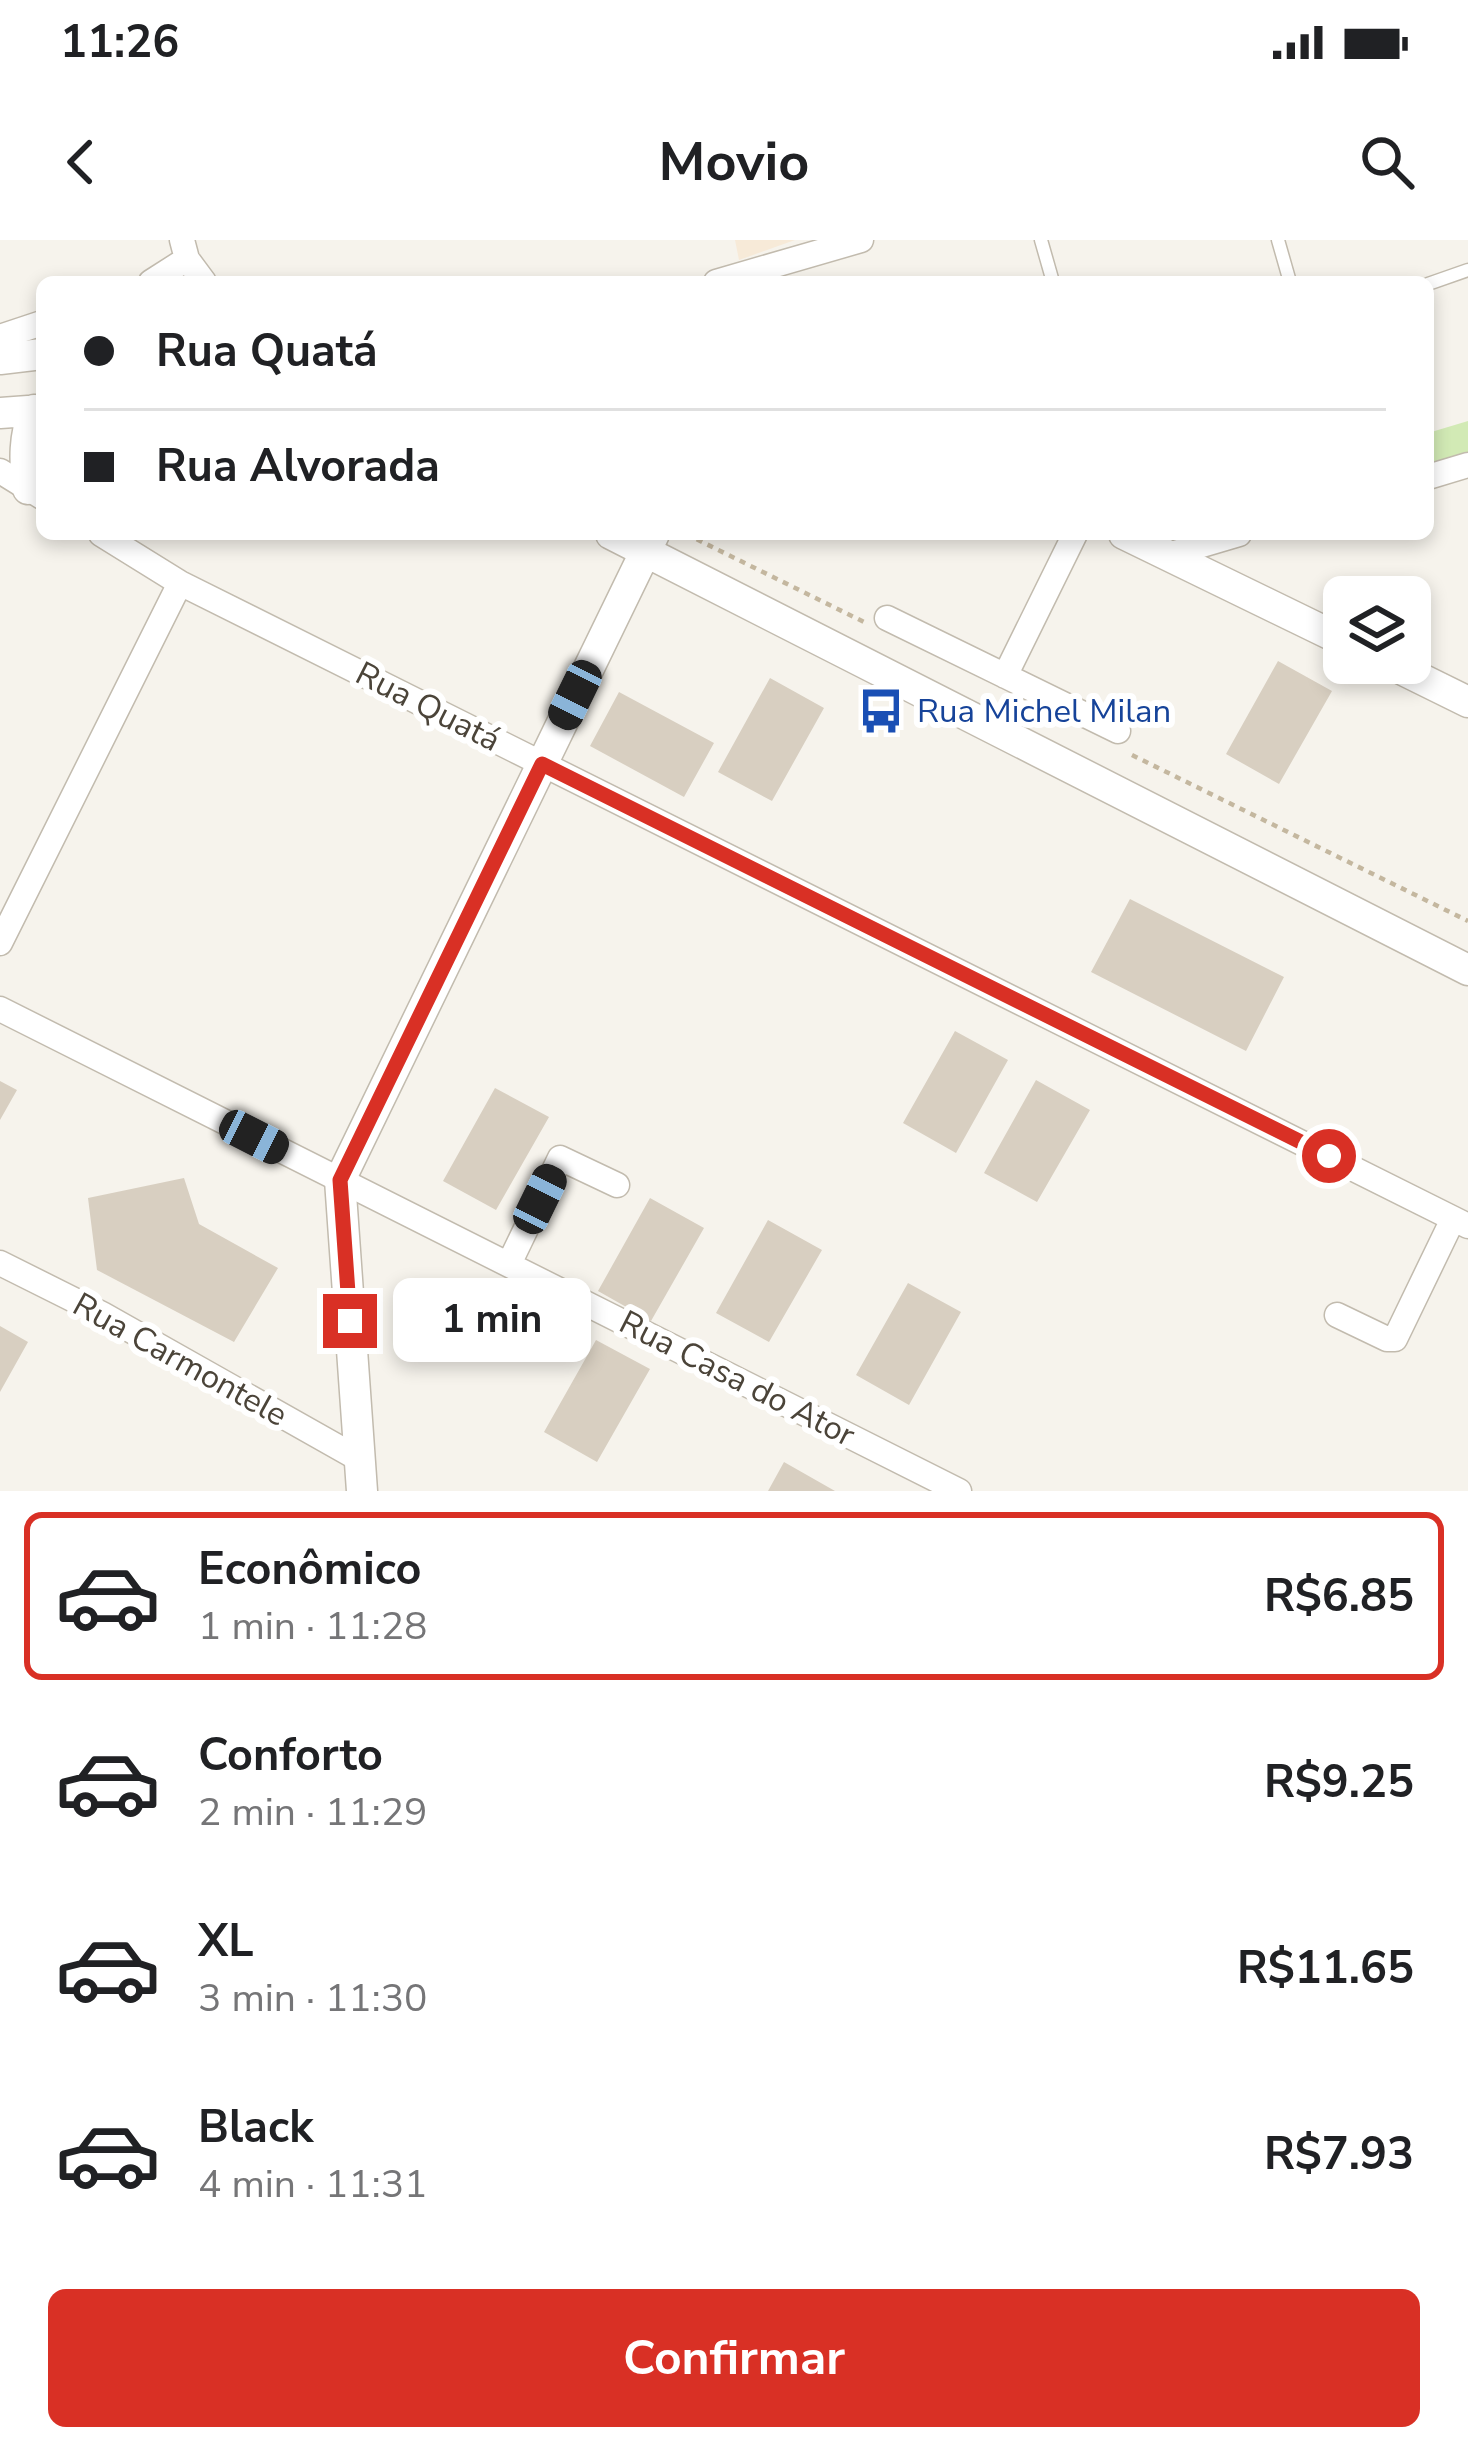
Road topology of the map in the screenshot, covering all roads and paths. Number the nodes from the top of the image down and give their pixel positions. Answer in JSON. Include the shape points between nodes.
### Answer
{"nodes":[{"id":1,"x":861,"y":240,"type":"edge"},
{"id":2,"x":1041,"y":240,"type":"edge"},
{"id":3,"x":1278,"y":240,"type":"edge"},
{"id":4,"x":800,"y":249,"type":"edge"},
{"id":5,"x":184,"y":250,"type":"edge"},
{"id":6,"x":1468,"y":271,"type":"edge"},
{"id":7,"x":157,"y":276,"type":"edge"},
{"id":8,"x":200,"y":276,"type":"edge"},
{"id":9,"x":731,"y":276,"type":"edge"},
{"id":10,"x":1051,"y":276,"type":"edge"},
{"id":11,"x":1288,"y":276,"type":"edge"},
{"id":12,"x":1434,"y":282,"type":"edge"},
{"id":13,"x":36,"y":324,"type":"edge"},
{"id":14,"x":0,"y":337,"type":"edge"},
{"id":15,"x":36,"y":355,"type":"edge"},
{"id":16,"x":0,"y":359,"type":"edge"},
{"id":17,"x":36,"y":410,"type":"edge"},
{"id":18,"x":0,"y":412,"type":"edge"},
{"id":19,"x":36,"y":414,"type":"edge"},
{"id":20,"x":1468,"y":465,"type":"edge"},
{"id":21,"x":0,"y":471,"type":"edge"},
{"id":22,"x":1434,"y":475,"type":"edge"},
{"id":23,"x":35,"y":493,"type":"edge"},
{"id":24,"x":111,"y":540,"type":"edge"},
{"id":25,"x":1073,"y":540,"type":"edge"},
{"id":26,"x":1137,"y":540,"type":"edge"},
{"id":27,"x":1219,"y":540,"type":"edge"},
{"id":28,"x":650,"y":543,"type":"edge"},
{"id":29,"x":1168,"y":555,"type":"junction"},
{"id":30,"x":180,"y":583,"type":"junction"},
{"id":31,"x":886,"y":618,"type":"dead end"},
{"id":32,"x":1323,"y":631,"type":"edge"},
{"id":33,"x":1005,"y":676,"type":"junction"},
{"id":34,"x":1431,"y":684,"type":"edge"},
{"id":35,"x":1468,"y":702,"type":"edge"},
{"id":36,"x":1118,"y":731,"type":"dead end"},
{"id":37,"x":542,"y":764,"type":"junction"},
{"id":38,"x":0,"y":944,"type":"edge"},
{"id":39,"x":1468,"y":970,"type":"edge"},
{"id":40,"x":0,"y":1009,"type":"edge"},
{"id":41,"x":340,"y":1180,"type":"junction"},
{"id":42,"x":617,"y":1185,"type":"dead end"},
{"id":43,"x":1460,"y":1222,"type":"edge"},
{"id":44,"x":0,"y":1264,"type":"edge"},
{"id":45,"x":509,"y":1264,"type":"junction"},
{"id":46,"x":1336,"y":1315,"type":"dead end"},
{"id":47,"x":359,"y":1459,"type":"junction"},
{"id":48,"x":362,"y":1491,"type":"edge"},
{"id":49,"x":959,"y":1491,"type":"edge"}],
"edges":[{"from":1,"to":4,"type":"street"},
{"from":2,"to":10,"type":"lane"},
{"from":3,"to":11,"type":"lane"},
{"from":4,"to":9,"type":"street"},
{"from":5,"to":7,"type":"street"},
{"from":5,"to":8,"type":"street"},
{"from":6,"to":12,"type":"lane"},
{"from":13,"to":14,"type":"street"},
{"from":15,"to":16,"type":"street"},
{"from":17,"to":18,"type":"street"},
{"from":19,"to":23,"type":"street","via":[[25,449]]},
{"from":20,"to":22,"type":"street"},
{"from":21,"to":23,"type":"street"},
{"from":24,"to":30,"type":"street","name":"Rua Quatá"},
{"from":25,"to":33,"type":"street"},
{"from":26,"to":29,"type":"street"},
{"from":27,"to":29,"type":"street"},
{"from":28,"to":37,"type":"street"},
{"from":28,"to":39,"type":"street"},
{"from":29,"to":32,"type":"street"},
{"from":30,"to":37,"type":"street","name":"Rua Quatá"},
{"from":30,"to":38,"type":"street"},
{"from":31,"to":33,"type":"street"},
{"from":33,"to":36,"type":"street"},
{"from":34,"to":35,"type":"street"},
{"from":37,"to":41,"type":"street"},
{"from":37,"to":43,"type":"street","name":"Rua Quatá"},
{"from":40,"to":41,"type":"street","name":"Rua Casa do Ator"},
{"from":41,"to":45,"type":"street","name":"Rua Casa do Ator"},
{"from":41,"to":47,"type":"street"},
{"from":42,"to":45,"type":"street","via":[[560,1158]]},
{"from":43,"to":46,"type":"street","via":[[1395,1339]]},
{"from":44,"to":47,"type":"street","name":"Rua Carmontele"},
{"from":45,"to":49,"type":"street","name":"Rua Casa do Ator"},
{"from":47,"to":48,"type":"street"}]}
